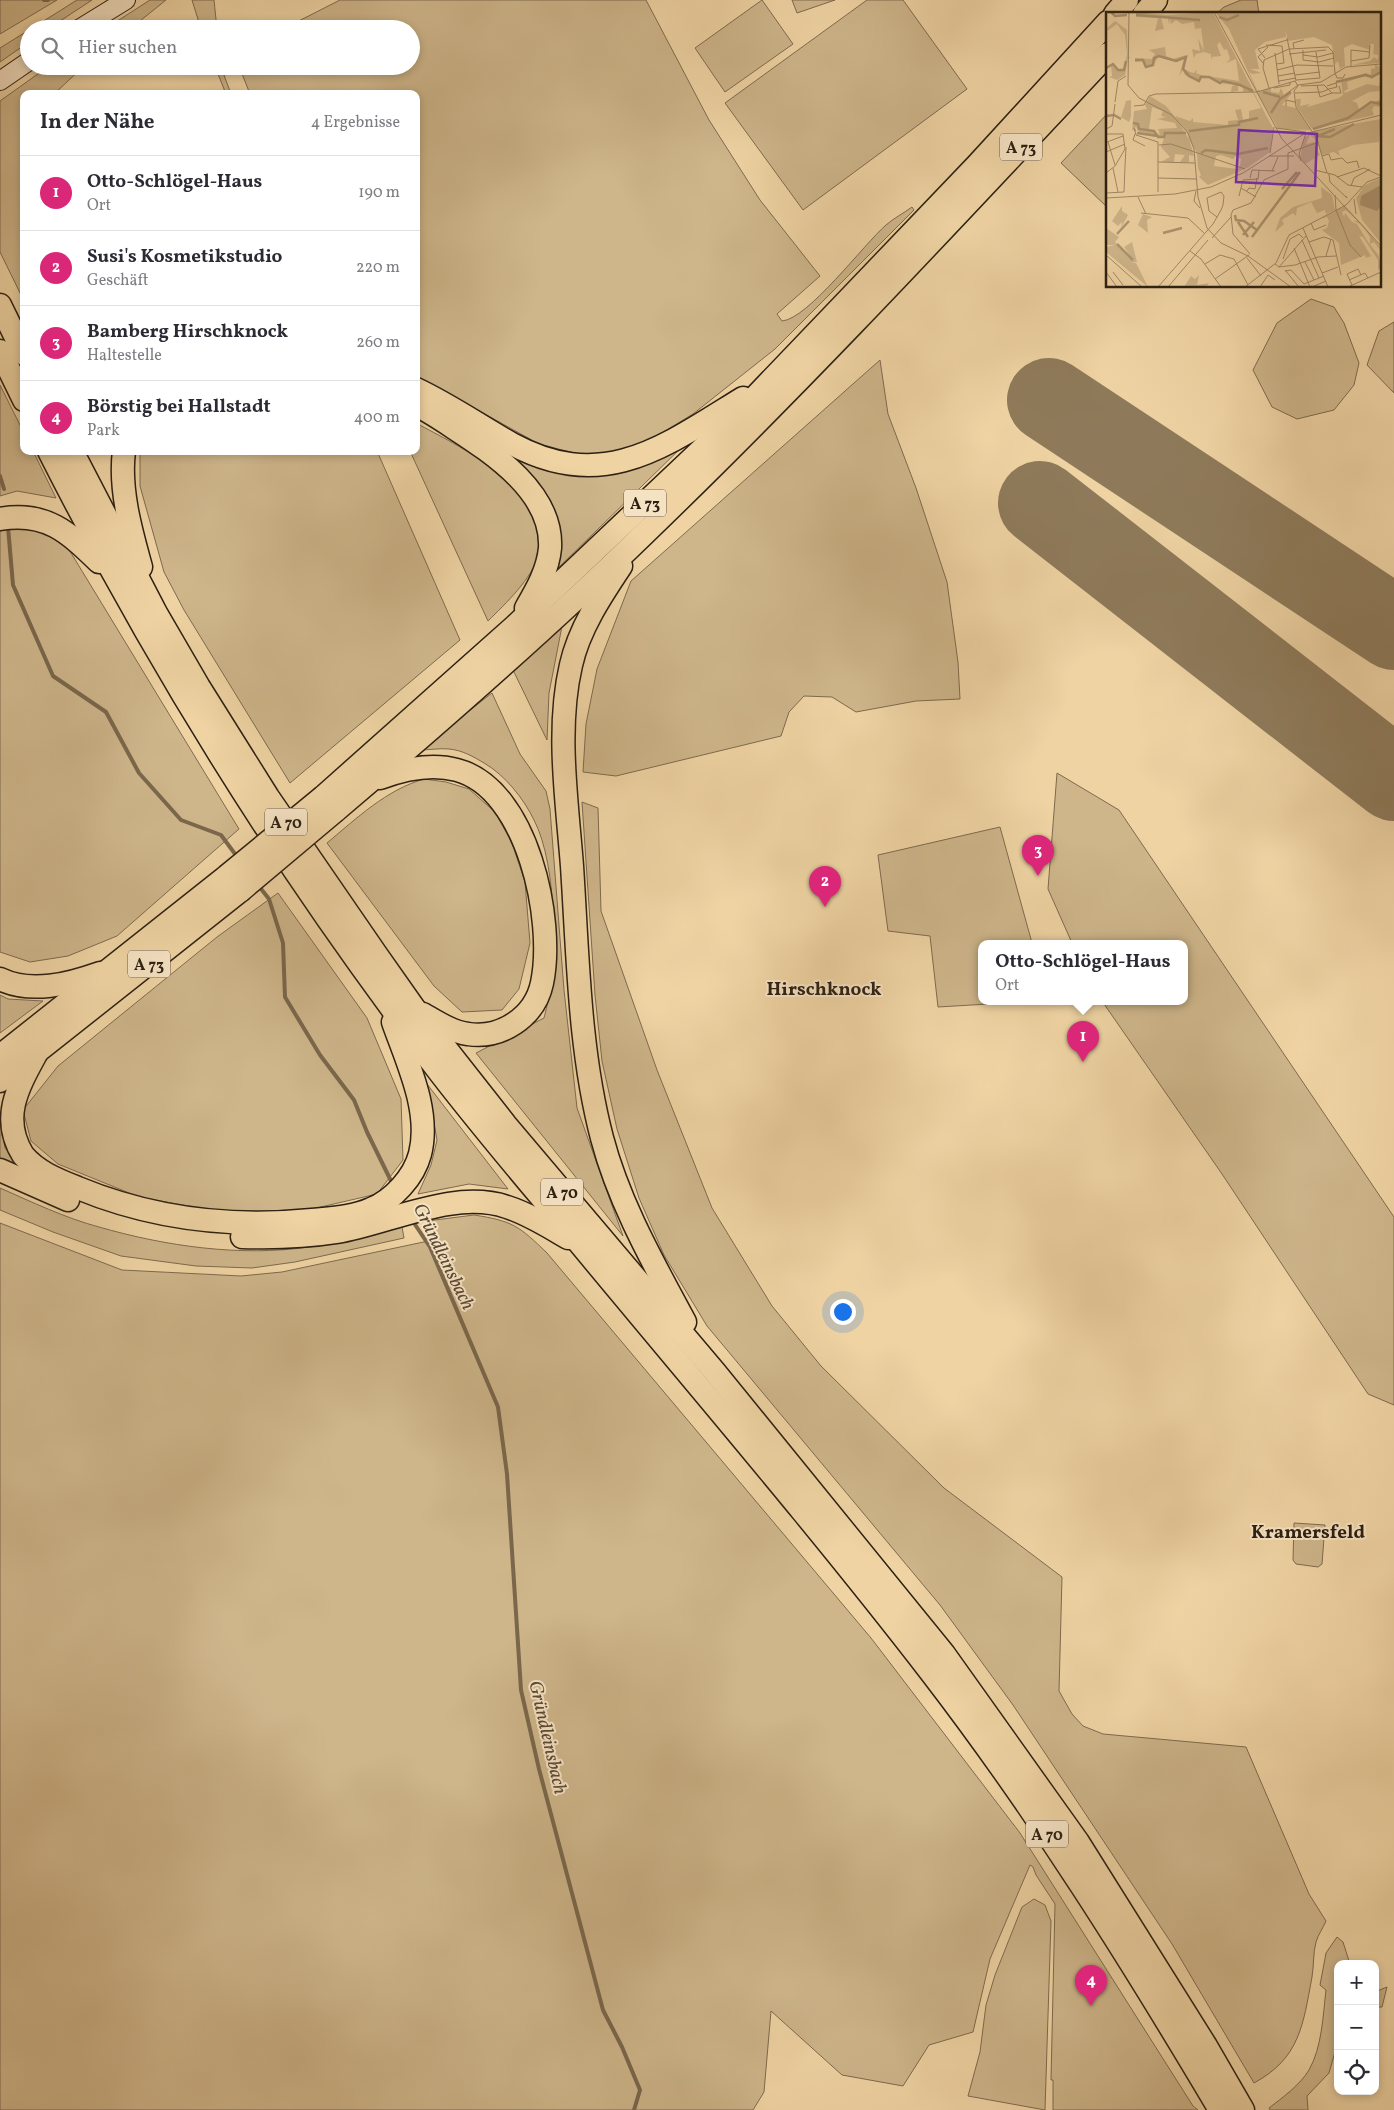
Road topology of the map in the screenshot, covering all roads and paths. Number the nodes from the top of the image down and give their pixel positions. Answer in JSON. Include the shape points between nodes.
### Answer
{"nodes":[{"id":1,"x":126,"y":0,"type":"edge"},
{"id":2,"x":1127,"y":0,"type":"edge"},
{"id":3,"x":1156,"y":0,"type":"edge"},
{"id":4,"x":1117,"y":12,"type":"edge"},
{"id":5,"x":1146,"y":12,"type":"edge"},
{"id":6,"x":94,"y":20,"type":"edge"},
{"id":7,"x":1106,"y":24,"type":"edge"},
{"id":8,"x":1106,"y":56,"type":"edge"},
{"id":9,"x":20,"y":67,"type":"edge"},
{"id":10,"x":0,"y":81,"type":"edge"},
{"id":11,"x":0,"y":303,"type":"edge"},
{"id":12,"x":20,"y":318,"type":"edge"},
{"id":13,"x":20,"y":346,"type":"edge"},
{"id":14,"x":0,"y":351,"type":"edge"},
{"id":15,"x":773,"y":379,"type":"junction"},
{"id":16,"x":420,"y":391,"type":"edge"},
{"id":17,"x":20,"y":392,"type":"edge"},
{"id":18,"x":420,"y":408,"type":"edge"},
{"id":19,"x":51,"y":455,"type":"edge"},
{"id":20,"x":74,"y":455,"type":"edge"},
{"id":21,"x":124,"y":455,"type":"edge"},
{"id":22,"x":0,"y":519,"type":"edge"},
{"id":23,"x":642,"y":537,"type":"junction"},
{"id":24,"x":113,"y":576,"type":"junction"},
{"id":25,"x":156,"y":613,"type":"junction"},
{"id":26,"x":513,"y":637,"type":"junction"},
{"id":27,"x":467,"y":683,"type":"junction"},
{"id":28,"x":369,"y":782,"type":"junction"},
{"id":29,"x":329,"y":804,"type":"junction"},
{"id":30,"x":234,"y":884,"type":"junction"},
{"id":31,"x":110,"y":970,"type":"junction"},
{"id":32,"x":0,"y":979,"type":"edge"},
{"id":33,"x":385,"y":1000,"type":"junction"},
{"id":34,"x":414,"y":1008,"type":"junction"},
{"id":35,"x":36,"y":1054,"type":"junction"},
{"id":36,"x":0,"y":1056,"type":"edge"},
{"id":37,"x":0,"y":1081,"type":"edge"},
{"id":38,"x":0,"y":1170,"type":"edge"},
{"id":39,"x":390,"y":1210,"type":"junction"},
{"id":40,"x":582,"y":1247,"type":"junction"},
{"id":41,"x":715,"y":1372,"type":"junction"},
{"id":42,"x":1220,"y":2110,"type":"edge"},
{"id":43,"x":1243,"y":2110,"type":"edge"}],
"edges":[{"from":1,"to":6,"type":"street"},
{"from":2,"to":4,"type":"highway"},
{"from":3,"to":5,"type":"highway"},
{"from":7,"to":15,"type":"highway","number":"A 73"},
{"from":8,"to":23,"type":"highway","number":"A 73","via":[[934,241]]},
{"from":9,"to":10,"type":"street"},
{"from":11,"to":12,"type":"highway"},
{"from":11,"to":13,"type":"highway"},
{"from":14,"to":17,"type":"highway"},
{"from":15,"to":16,"type":"highway","via":[[648,453],[619,462],[589,466],[541,457]]},
{"from":15,"to":26,"type":"highway","number":"A 73"},
{"from":18,"to":26,"type":"highway","via":[[479,444],[520,480],[536,500],[547,526],[550,547],[546,569]]},
{"from":19,"to":24,"type":"highway","number":"A 70"},
{"from":20,"to":25,"type":"highway","number":"A 70"},
{"from":21,"to":25,"type":"highway","via":[[123,478],[128,512]]},
{"from":22,"to":24,"type":"highway","via":[[31,517],[49,522],[70,534]]},
{"from":23,"to":26,"type":"highway","number":"A 73"},
{"from":23,"to":41,"type":"highway","via":[[609,584],[582,632],[571,664],[564,703],[583,1038],[590,1085],[612,1172],[646,1247]]},
{"from":24,"to":33,"type":"highway","number":"A 70","via":[[256,814]]},
{"from":25,"to":34,"type":"highway","number":"A 70","via":[[268,797]]},
{"from":26,"to":27,"type":"highway","number":"A 73"},
{"from":27,"to":28,"type":"highway","number":"A 73"},
{"from":27,"to":29,"type":"highway","number":"A 73"},
{"from":28,"to":29,"type":"highway","number":"A 73"},
{"from":28,"to":34,"type":"highway","via":[[426,767],[458,770],[477,779],[495,793],[514,820],[537,881],[544,924],[542,985],[522,1018],[497,1032],[468,1034],[453,1030]]},
{"from":29,"to":30,"type":"highway","number":"A 73","bridge":true},
{"from":30,"to":31,"type":"highway","number":"A 73"},
{"from":30,"to":35,"type":"highway","number":"A 73"},
{"from":31,"to":32,"type":"highway","via":[[41,987],[11,984]]},
{"from":31,"to":36,"type":"highway","number":"A 73"},
{"from":33,"to":39,"type":"highway","via":[[410,1071],[422,1137],[420,1155]]},
{"from":33,"to":40,"type":"highway","number":"A 70"},
{"from":34,"to":41,"type":"highway","number":"A 70","via":[[506,1125]]},
{"from":35,"to":37,"type":"highway","number":"A 73"},
{"from":35,"to":39,"type":"highway","via":[[14,1092],[10,1108],[12,1128],[24,1155],[51,1177],[135,1208],[216,1222],[254,1223]]},
{"from":38,"to":39,"type":"highway","via":[[97,1212],[153,1228],[213,1237],[282,1238],[336,1232]]},
{"from":39,"to":40,"type":"highway","via":[[424,1210],[470,1202],[507,1207]]},
{"from":40,"to":42,"type":"highway","number":"A 70","via":[[853,1573],[992,1754],[1061,1854]]},
{"from":41,"to":43,"type":"highway","number":"A 70","via":[[897,1595],[1013,1749],[1142,1942]]}]}
